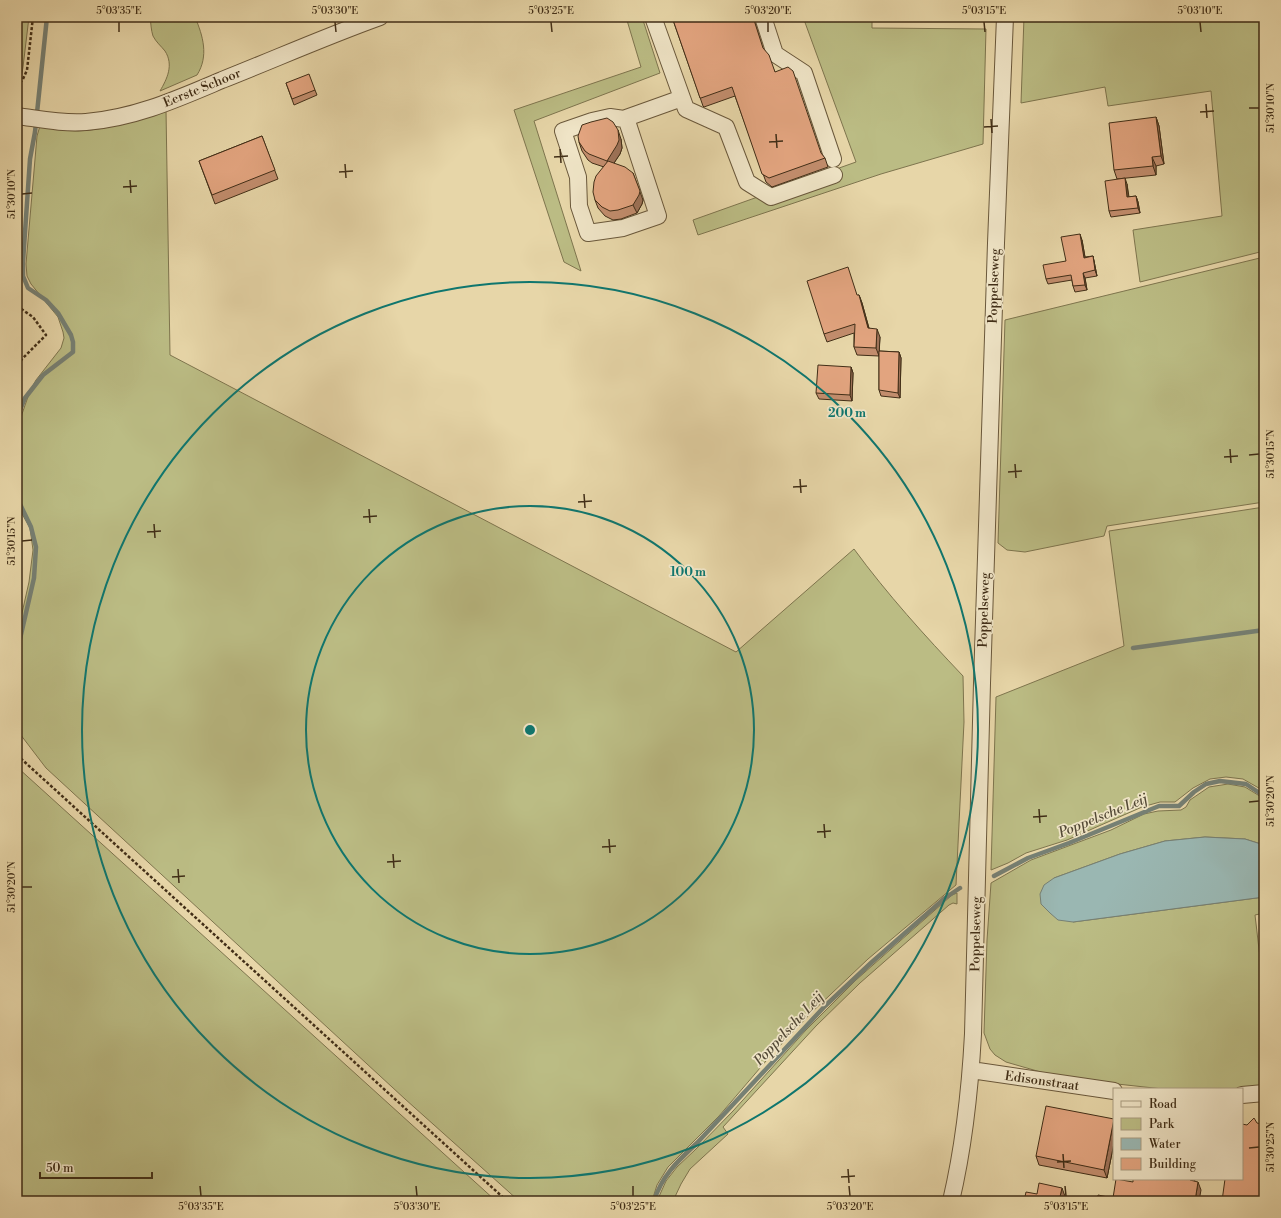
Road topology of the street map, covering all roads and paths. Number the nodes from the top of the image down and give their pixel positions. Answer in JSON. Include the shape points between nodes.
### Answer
{"nodes":[{"id":1,"x":33,"y":17,"type":"edge"},
{"id":2,"x":380,"y":17,"type":"edge"},
{"id":3,"x":653,"y":17,"type":"edge"},
{"id":4,"x":763,"y":17,"type":"edge"},
{"id":5,"x":1005,"y":17,"type":"edge"},
{"id":6,"x":17,"y":87,"type":"edge"},
{"id":7,"x":682,"y":98,"type":"junction"},
{"id":8,"x":19,"y":116,"type":"edge"},
{"id":9,"x":626,"y":118,"type":"junction"},
{"id":10,"x":833,"y":159,"type":"dead end"},
{"id":11,"x":834,"y":175,"type":"dead end"},
{"id":12,"x":17,"y":306,"type":"edge"},
{"id":13,"x":17,"y":367,"type":"edge"},
{"id":14,"x":17,"y":755,"type":"edge"},
{"id":15,"x":971,"y":1070,"type":"junction"},
{"id":16,"x":1113,"y":1091,"type":"edge"},
{"id":17,"x":1264,"y":1093,"type":"edge"},
{"id":18,"x":1243,"y":1095,"type":"edge"},
{"id":19,"x":507,"y":1201,"type":"edge"},
{"id":20,"x":951,"y":1201,"type":"edge"}],
"edges":[{"from":1,"to":6,"type":"path","via":[[27,70]]},
{"from":2,"to":8,"type":"street","name":"Eerste Schoor","via":[[140,112],[85,122]]},
{"from":3,"to":7,"type":"street"},
{"from":4,"to":10,"type":"street","via":[[776,54],[804,73]]},
{"from":5,"to":15,"type":"street","name":"Poppelseweg","via":[[995,251]]},
{"from":7,"to":9,"type":"street"},
{"from":7,"to":11,"type":"street","via":[[686,109],[726,127],[747,182],[771,197]]},
{"from":9,"to":9,"type":"street","via":[[604,118],[563,131],[578,177],[579,206],[588,233],[623,228],[658,216]]},
{"from":12,"to":13,"type":"path","via":[[33,317],[46,335]]},
{"from":14,"to":19,"type":"path"},
{"from":15,"to":16,"type":"street","name":"Edisonstraat"},
{"from":15,"to":20,"type":"street","name":"Poppelseweg","via":[[962,1143]]},
{"from":17,"to":18,"type":"street"}]}
